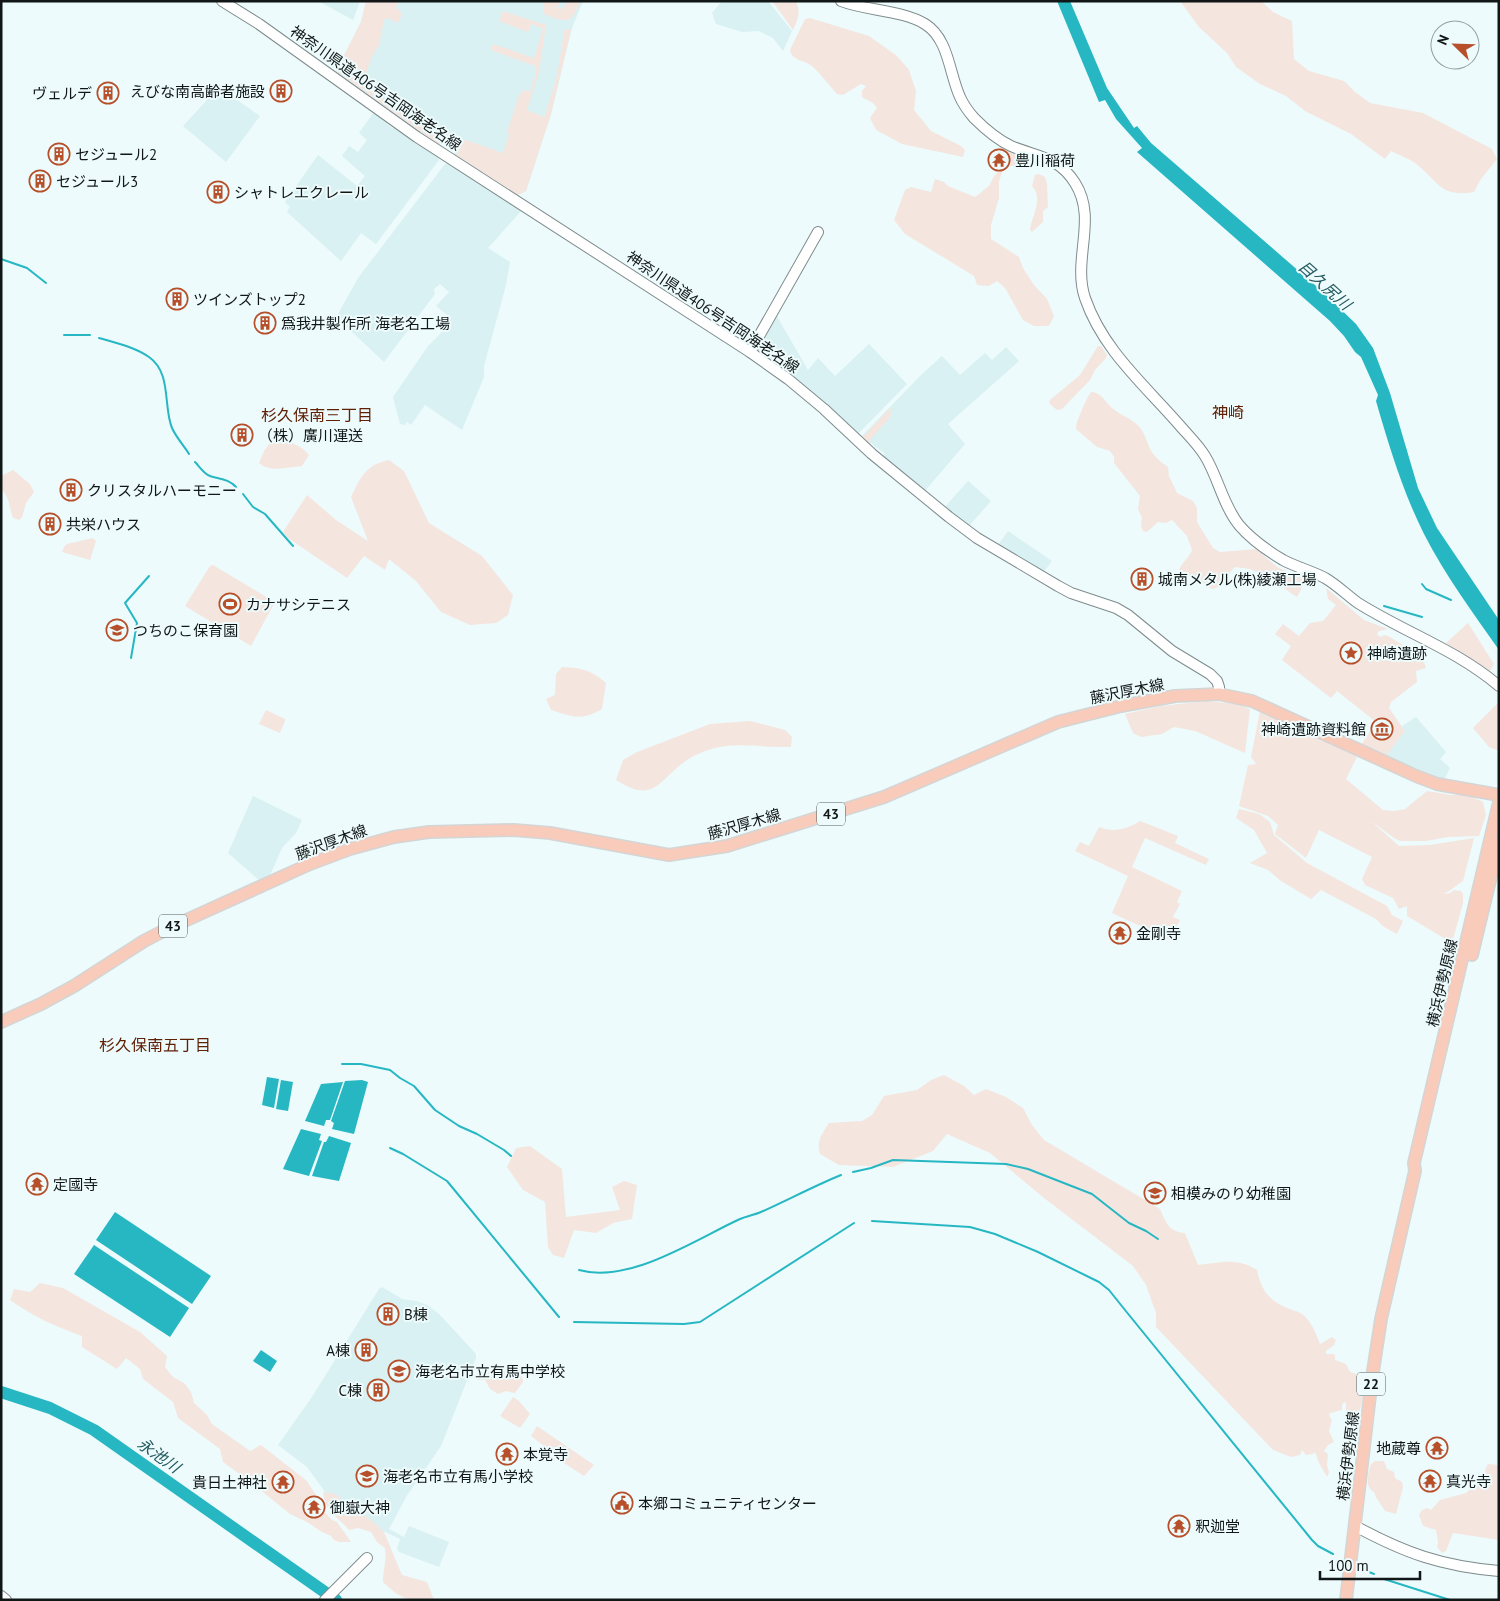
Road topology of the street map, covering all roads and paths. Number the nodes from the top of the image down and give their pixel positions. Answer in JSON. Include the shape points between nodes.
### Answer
{"nodes":[{"id":1,"x":222,"y":1,"type":"edge"},
{"id":2,"x":842,"y":1,"type":"edge"},
{"id":3,"x":818,"y":232,"type":"dead end"},
{"id":4,"x":750,"y":352,"type":"junction"},
{"id":5,"x":1499,"y":686,"type":"edge"},
{"id":6,"x":1220,"y":694,"type":"junction"},
{"id":7,"x":1499,"y":795,"type":"edge"},
{"id":8,"x":1499,"y":802,"type":"edge"},
{"id":9,"x":1499,"y":843,"type":"edge"},
{"id":10,"x":1,"y":1022,"type":"edge"},
{"id":11,"x":1415,"y":1171,"type":"junction"},
{"id":12,"x":1355,"y":1526,"type":"junction"},
{"id":13,"x":367,"y":1558,"type":"dead end"},
{"id":14,"x":1499,"y":1571,"type":"edge"},
{"id":15,"x":1,"y":1596,"type":"edge"},
{"id":16,"x":6,"y":1600,"type":"edge"},
{"id":17,"x":325,"y":1600,"type":"edge"},
{"id":18,"x":1346,"y":1600,"type":"edge"}],
"edges":[{"from":1,"to":4,"type":"street","name":"神奈川県道406号吉岡海老名線","via":[[417,137]]},
{"from":2,"to":5,"type":"street","via":[[924,23],[941,43],[960,96],[977,121],[1003,141],[1053,161],[1069,174],[1083,197],[1081,281],[1092,317],[1115,353],[1206,457],[1239,525],[1283,560],[1327,579],[1357,602],[1469,663]]},
{"from":3,"to":4,"type":"street"},
{"from":4,"to":6,"type":"street","name":"神奈川県道406号吉岡海老名線","via":[[788,379],[917,492],[977,538],[1071,593],[1116,608],[1210,674],[1217,681]]},
{"from":6,"to":7,"type":"main road","name":"藤沢厚木線","number":"43","via":[[1258,704],[1416,776],[1452,787]]},
{"from":6,"to":10,"type":"main road","name":"藤沢厚木線","number":"43","via":[[1175,696],[1066,720],[884,797],[708,850],[670,854],[550,833],[514,830],[429,832],[353,848],[169,928],[66,990]]},
{"from":8,"to":11,"type":"main road","name":"横浜伊勢原線","number":"22","via":[[1414,1163]]},
{"from":9,"to":11,"type":"main road","name":"横浜伊勢原線","number":"22","via":[[1421,1164]]},
{"from":11,"to":12,"type":"main road","name":"横浜伊勢原線","number":"22","via":[[1379,1335]]},
{"from":12,"to":14,"type":"street","via":[[1418,1556],[1454,1566]]},
{"from":12,"to":18,"type":"main road","name":"横浜伊勢原線","number":"22"},
{"from":13,"to":17,"type":"street"},
{"from":15,"to":16,"type":"street"}]}
